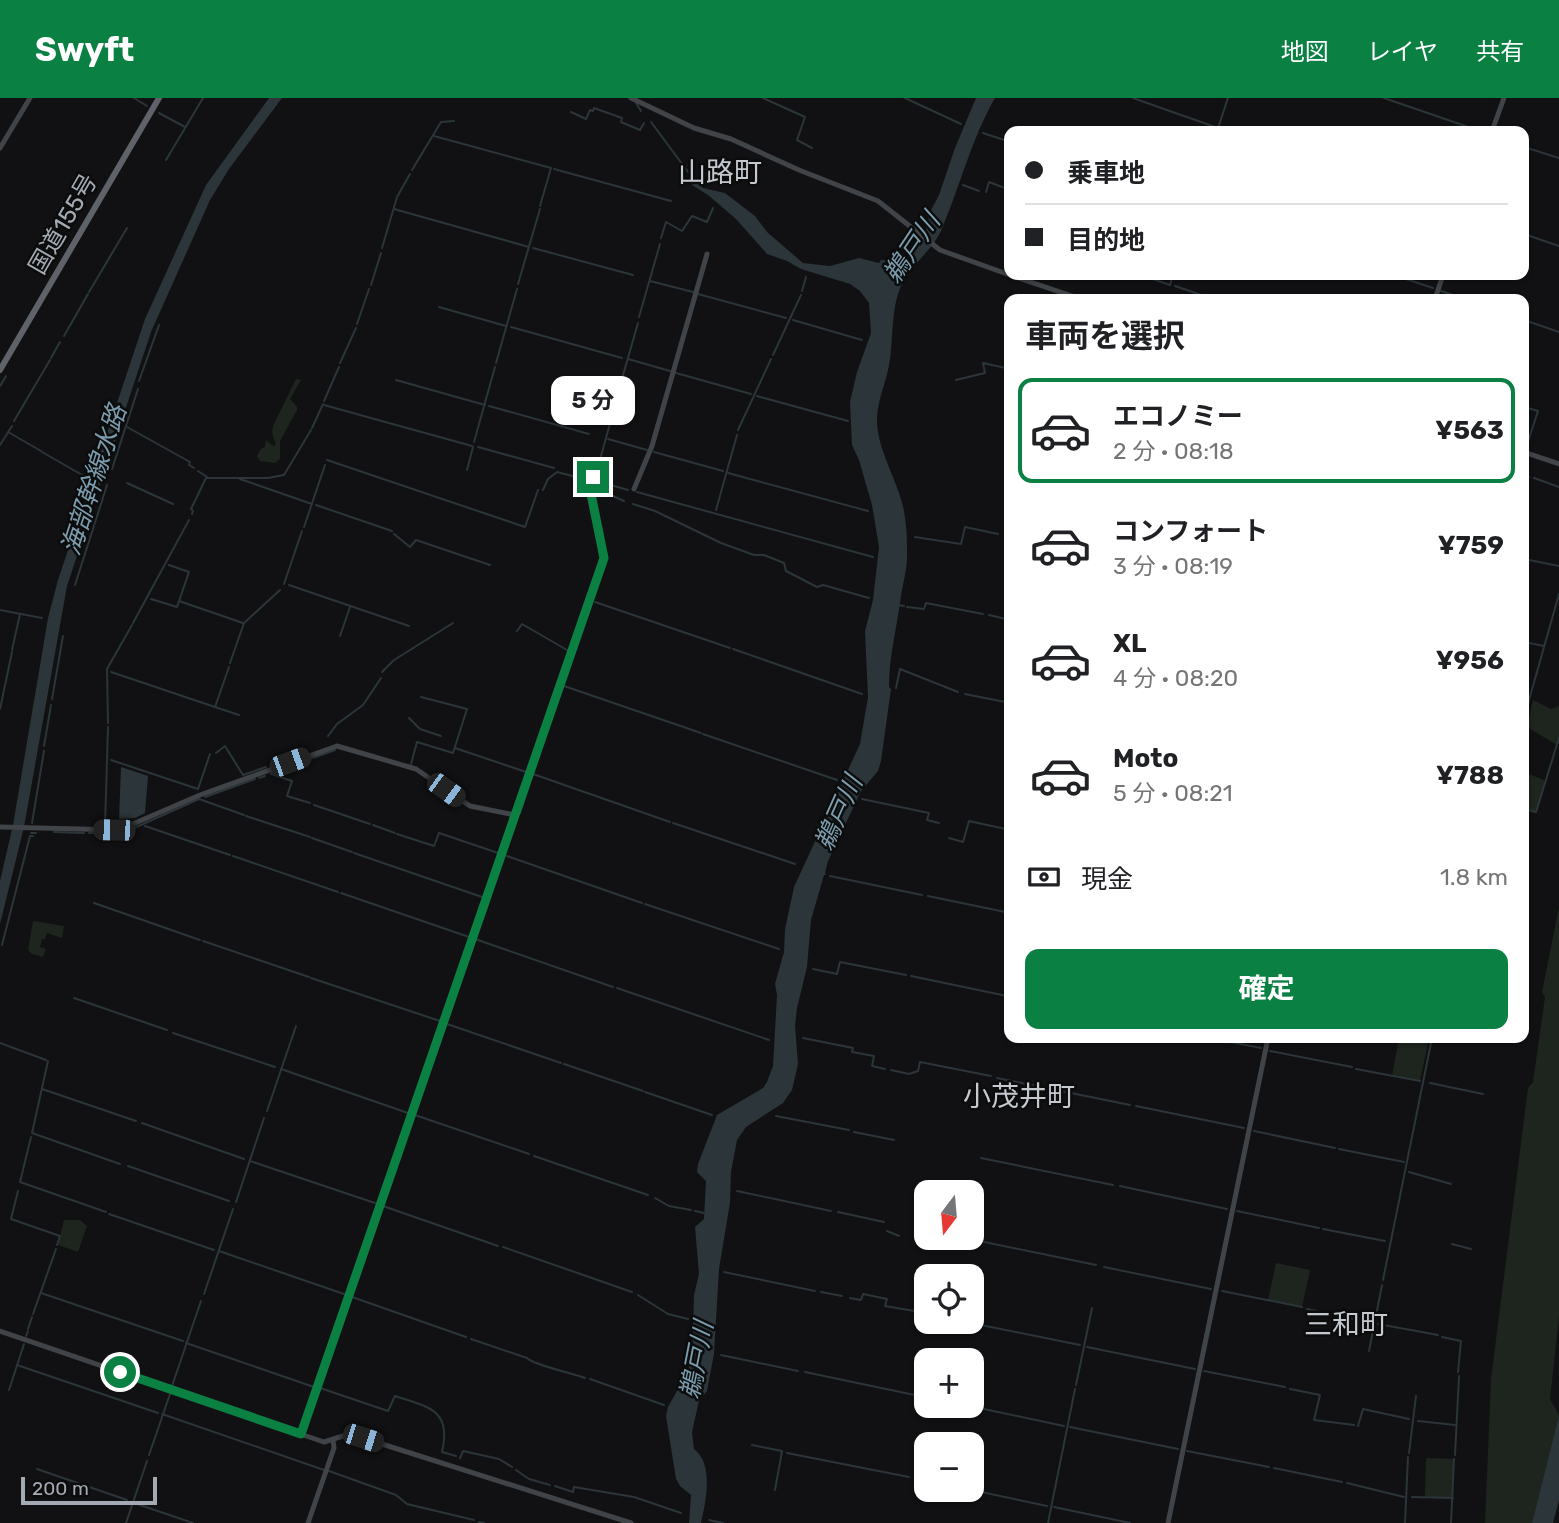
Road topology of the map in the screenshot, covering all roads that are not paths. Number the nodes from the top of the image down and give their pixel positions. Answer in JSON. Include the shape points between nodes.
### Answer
{"nodes":[{"id":1,"x":30,"y":98,"type":"edge"},
{"id":2,"x":159,"y":98,"type":"edge"},
{"id":3,"x":631,"y":98,"type":"edge"},
{"id":4,"x":1504,"y":98,"type":"edge"},
{"id":5,"x":1494,"y":126,"type":"edge"},
{"id":6,"x":0,"y":148,"type":"edge"},
{"id":7,"x":707,"y":254,"type":"dead end"},
{"id":8,"x":1004,"y":273,"type":"edge"},
{"id":9,"x":1025,"y":280,"type":"edge"},
{"id":10,"x":1066,"y":294,"type":"edge"},
{"id":11,"x":0,"y":370,"type":"edge"},
{"id":12,"x":1529,"y":454,"type":"edge"},
{"id":13,"x":1559,"y":464,"type":"edge"},
{"id":14,"x":593,"y":477,"type":"dead end"},
{"id":15,"x":634,"y":489,"type":"dead end"},
{"id":16,"x":515,"y":815,"type":"junction"},
{"id":17,"x":0,"y":827,"type":"edge"},
{"id":18,"x":1267,"y":1043,"type":"edge"},
{"id":19,"x":0,"y":1331,"type":"edge"},
{"id":20,"x":301,"y":1434,"type":"junction"},
{"id":21,"x":333,"y":1440,"type":"junction"},
{"id":22,"x":309,"y":1523,"type":"edge"},
{"id":23,"x":631,"y":1523,"type":"edge"},
{"id":24,"x":1168,"y":1523,"type":"edge"}],
"edges":[{"from":1,"to":6,"type":"street"},
{"from":2,"to":11,"type":"highway","name":"国道155号"},
{"from":3,"to":8,"type":"street","via":[[878,201],[934,245]]},
{"from":4,"to":5,"type":"street"},
{"from":7,"to":15,"type":"street","via":[[652,446]]},
{"from":9,"to":10,"type":"street"},
{"from":12,"to":13,"type":"street"},
{"from":14,"to":16,"type":"street","via":[[590,489],[604,558]]},
{"from":16,"to":17,"type":"street","via":[[470,806],[416,769],[337,746],[200,795],[119,830]]},
{"from":16,"to":20,"type":"street"},
{"from":18,"to":24,"type":"street"},
{"from":19,"to":20,"type":"street"},
{"from":20,"to":21,"type":"street","via":[[324,1443]]},
{"from":21,"to":22,"type":"street"},
{"from":21,"to":23,"type":"street","via":[[349,1435],[363,1438]]}]}
